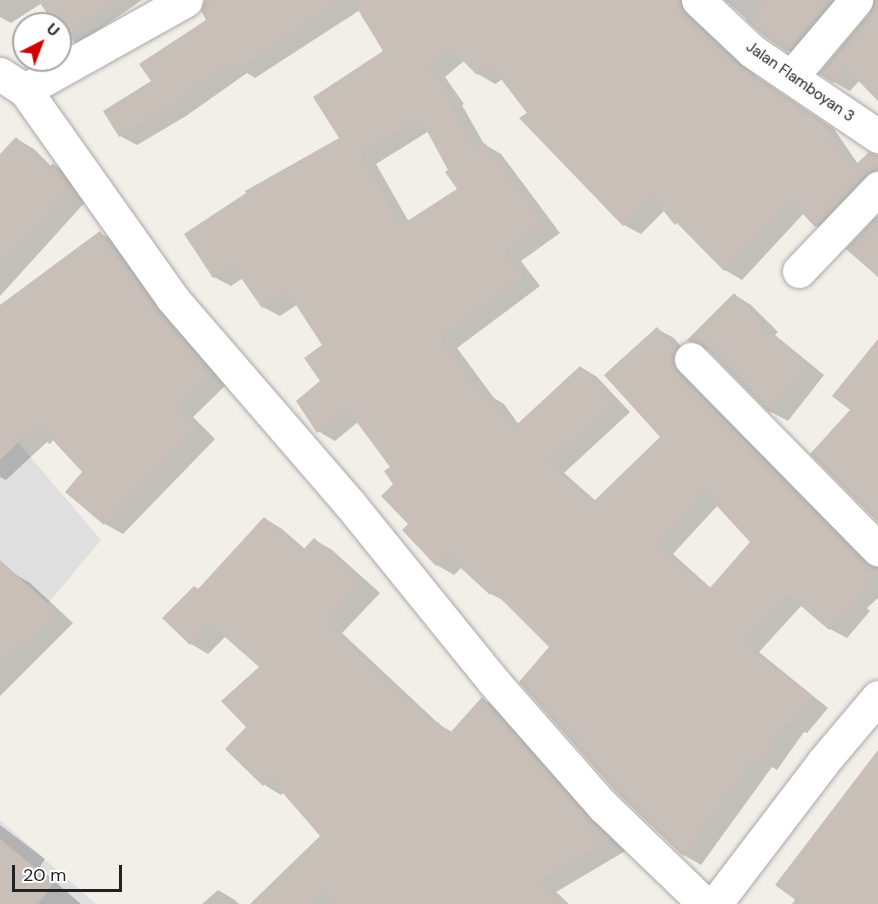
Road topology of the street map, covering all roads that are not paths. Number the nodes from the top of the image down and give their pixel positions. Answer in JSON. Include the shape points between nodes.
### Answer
{"nodes":[{"id":1,"x":186,"y":0,"type":"edge"},
{"id":2,"x":698,"y":0,"type":"edge"},
{"id":3,"x":856,"y":0,"type":"edge"},
{"id":4,"x":791,"y":77,"type":"junction"},
{"id":5,"x":12,"y":82,"type":"edge"},
{"id":6,"x":878,"y":136,"type":"edge"},
{"id":7,"x":878,"y":188,"type":"edge"},
{"id":8,"x":799,"y":272,"type":"dead end"},
{"id":9,"x":691,"y":359,"type":"dead end"},
{"id":10,"x":878,"y":549,"type":"edge"},
{"id":11,"x":878,"y":697,"type":"edge"},
{"id":12,"x":705,"y":904,"type":"edge"},
{"id":13,"x":715,"y":904,"type":"edge"}],
"edges":[{"from":1,"to":5,"type":"street"},
{"from":2,"to":4,"type":"street","name":"Jalan Flamboyan 3","via":[[752,51]]},
{"from":3,"to":4,"type":"street"},
{"from":4,"to":6,"type":"street","name":"Jalan Flamboyan 3"},
{"from":5,"to":12,"type":"street","via":[[172,298],[349,502],[494,681],[603,806]]},
{"from":7,"to":8,"type":"street"},
{"from":9,"to":10,"type":"street"},
{"from":11,"to":13,"type":"street"}]}
